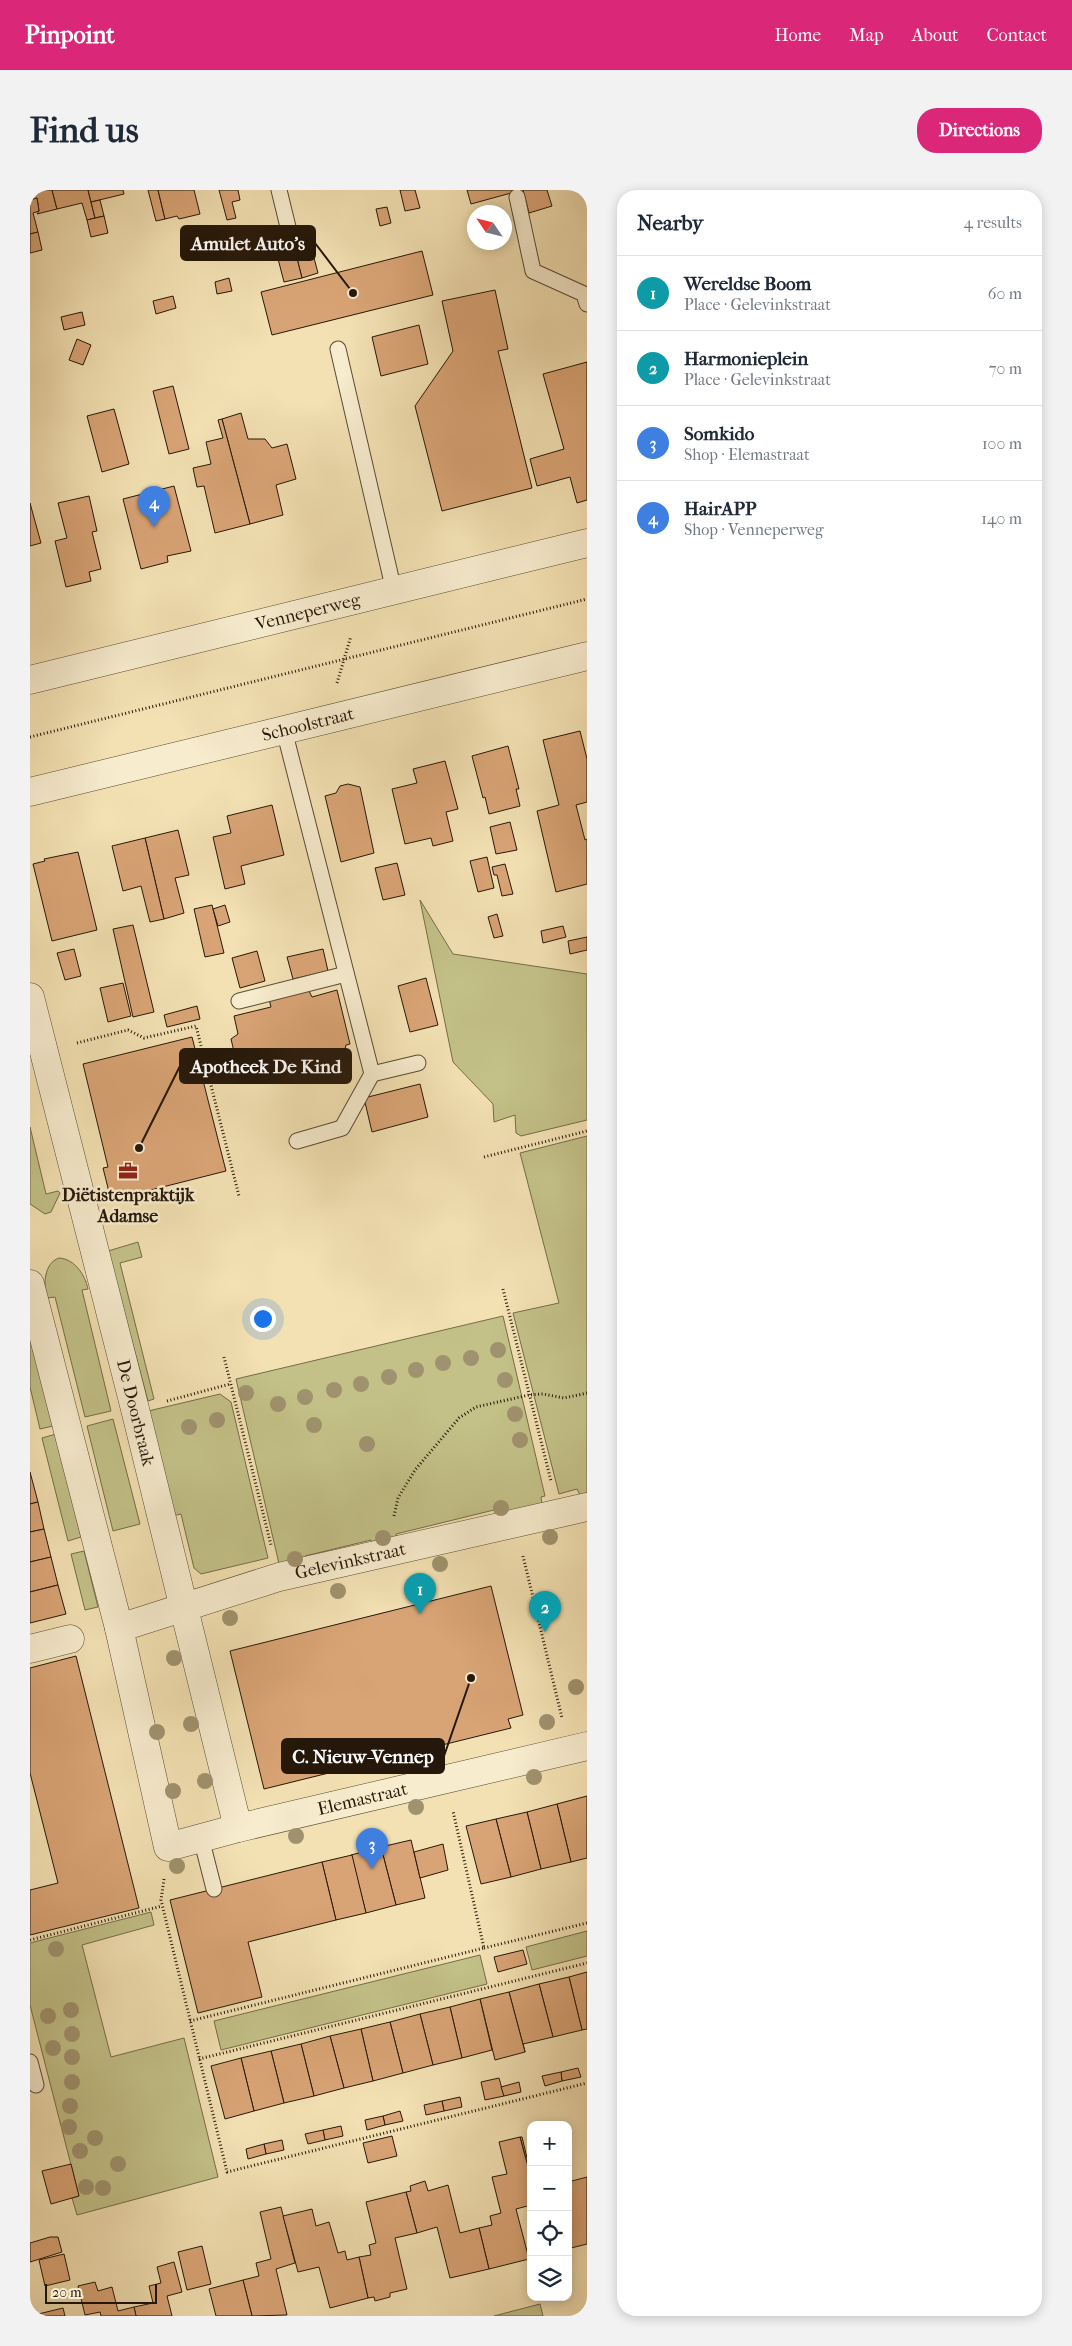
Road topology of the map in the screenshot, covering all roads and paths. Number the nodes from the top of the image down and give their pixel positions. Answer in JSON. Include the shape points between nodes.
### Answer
{"nodes":[{"id":1,"x":279,"y":190,"type":"edge"},
{"id":2,"x":517,"y":197,"type":"dead end"},
{"id":3,"x":288,"y":227,"type":"dead end"},
{"id":4,"x":587,"y":304,"type":"edge"},
{"id":5,"x":338,"y":349,"type":"dead end"},
{"id":6,"x":587,"y":543,"type":"edge"},
{"id":7,"x":394,"y":591,"type":"junction"},
{"id":8,"x":362,"y":598,"type":"junction"},
{"id":9,"x":587,"y":599,"type":"edge"},
{"id":10,"x":587,"y":656,"type":"edge"},
{"id":11,"x":344,"y":658,"type":"junction"},
{"id":12,"x":30,"y":680,"type":"edge"},
{"id":13,"x":326,"y":720,"type":"junction"},
{"id":14,"x":284,"y":730,"type":"junction"},
{"id":15,"x":30,"y":737,"type":"edge"},
{"id":16,"x":30,"y":792,"type":"edge"},
{"id":17,"x":346,"y":974,"type":"junction"},
{"id":18,"x":30,"y":997,"type":"edge"},
{"id":19,"x":239,"y":1001,"type":"dead end"},
{"id":20,"x":44,"y":1052,"type":"junction"},
{"id":21,"x":418,"y":1063,"type":"dead end"},
{"id":22,"x":372,"y":1074,"type":"junction"},
{"id":23,"x":587,"y":1131,"type":"edge"},
{"id":24,"x":297,"y":1141,"type":"dead end"},
{"id":25,"x":484,"y":1157,"type":"dead end"},
{"id":26,"x":239,"y":1196,"type":"dead end"},
{"id":27,"x":30,"y":1284,"type":"edge"},
{"id":28,"x":503,"y":1289,"type":"dead end"},
{"id":29,"x":224,"y":1357,"type":"dead end"},
{"id":30,"x":587,"y":1393,"type":"edge"},
{"id":31,"x":529,"y":1395,"type":"junction"},
{"id":32,"x":587,"y":1506,"type":"edge"},
{"id":33,"x":559,"y":1514,"type":"junction"},
{"id":34,"x":516,"y":1524,"type":"junction"},
{"id":35,"x":396,"y":1551,"type":"junction"},
{"id":36,"x":279,"y":1577,"type":"junction"},
{"id":37,"x":183,"y":1609,"type":"junction"},
{"id":38,"x":119,"y":1628,"type":"junction"},
{"id":39,"x":70,"y":1639,"type":"dead end"},
{"id":40,"x":30,"y":1648,"type":"edge"},
{"id":41,"x":578,"y":1748,"type":"edge"},
{"id":42,"x":446,"y":1779,"type":"junction"},
{"id":43,"x":238,"y":1828,"type":"junction"},
{"id":44,"x":200,"y":1838,"type":"junction"},
{"id":45,"x":168,"y":1847,"type":"junction"},
{"id":46,"x":214,"y":1889,"type":"dead end"},
{"id":47,"x":162,"y":1906,"type":"junction"},
{"id":48,"x":587,"y":1923,"type":"edge"},
{"id":49,"x":30,"y":1940,"type":"edge"},
{"id":50,"x":484,"y":1948,"type":"junction"},
{"id":51,"x":587,"y":1963,"type":"edge"},
{"id":52,"x":190,"y":2021,"type":"junction"},
{"id":53,"x":199,"y":2059,"type":"junction"},
{"id":54,"x":30,"y":2062,"type":"edge"},
{"id":55,"x":587,"y":2083,"type":"edge"},
{"id":56,"x":36,"y":2085,"type":"dead end"}],
"edges":[{"from":1,"to":3,"type":"lane"},
{"from":2,"to":4,"type":"lane","via":[[533,271],[584,294]]},
{"from":5,"to":7,"type":"lane"},
{"from":6,"to":7,"type":"street","name":"Venneperweg"},
{"from":7,"to":8,"type":"street","name":"Venneperweg"},
{"from":8,"to":11,"type":"path"},
{"from":8,"to":12,"type":"street","name":"Venneperweg"},
{"from":9,"to":11,"type":"path"},
{"from":10,"to":13,"type":"street","name":"Schoolstraat"},
{"from":11,"to":13,"type":"path"},
{"from":11,"to":15,"type":"path"},
{"from":13,"to":14,"type":"street","name":"Schoolstraat"},
{"from":14,"to":16,"type":"street","name":"Schoolstraat"},
{"from":14,"to":17,"type":"lane"},
{"from":17,"to":19,"type":"lane"},
{"from":17,"to":22,"type":"lane"},
{"from":18,"to":20,"type":"street","name":"De Doorbraak"},
{"from":20,"to":26,"type":"path","via":[[128,1030],[144,1038],[196,1026]]},
{"from":20,"to":37,"type":"street","name":"De Doorbraak"},
{"from":21,"to":22,"type":"lane"},
{"from":22,"to":24,"type":"lane","via":[[342,1128]]},
{"from":23,"to":25,"type":"path"},
{"from":27,"to":38,"type":"street"},
{"from":28,"to":31,"type":"path"},
{"from":29,"to":36,"type":"path"},
{"from":30,"to":31,"type":"path","via":[[564,1398]]},
{"from":31,"to":33,"type":"path"},
{"from":31,"to":35,"type":"path","via":[[476,1406],[437,1443],[398,1498],[392,1525]]},
{"from":32,"to":33,"type":"street","name":"Gelevinkstraat"},
{"from":33,"to":34,"type":"street","name":"Gelevinkstraat"},
{"from":34,"to":35,"type":"street","name":"Gelevinkstraat"},
{"from":34,"to":41,"type":"path"},
{"from":35,"to":36,"type":"street","name":"Gelevinkstraat"},
{"from":36,"to":37,"type":"street","name":"Gelevinkstraat"},
{"from":37,"to":38,"type":"street","name":"Gelevinkstraat"},
{"from":37,"to":43,"type":"street","name":"De Doorbraak"},
{"from":38,"to":45,"type":"street"},
{"from":39,"to":40,"type":"street"},
{"from":41,"to":42,"type":"street","name":"Elemastraat"},
{"from":42,"to":43,"type":"street","name":"Elemastraat"},
{"from":42,"to":50,"type":"path"},
{"from":43,"to":44,"type":"street","name":"Elemastraat"},
{"from":44,"to":45,"type":"street","name":"Elemastraat"},
{"from":44,"to":46,"type":"lane"},
{"from":45,"to":47,"type":"path"},
{"from":47,"to":49,"type":"path"},
{"from":47,"to":52,"type":"path"},
{"from":48,"to":50,"type":"path"},
{"from":50,"to":52,"type":"path"},
{"from":51,"to":53,"type":"path"},
{"from":52,"to":53,"type":"path"},
{"from":53,"to":55,"type":"path","via":[[227,2172]]},
{"from":54,"to":56,"type":"lane"}]}
